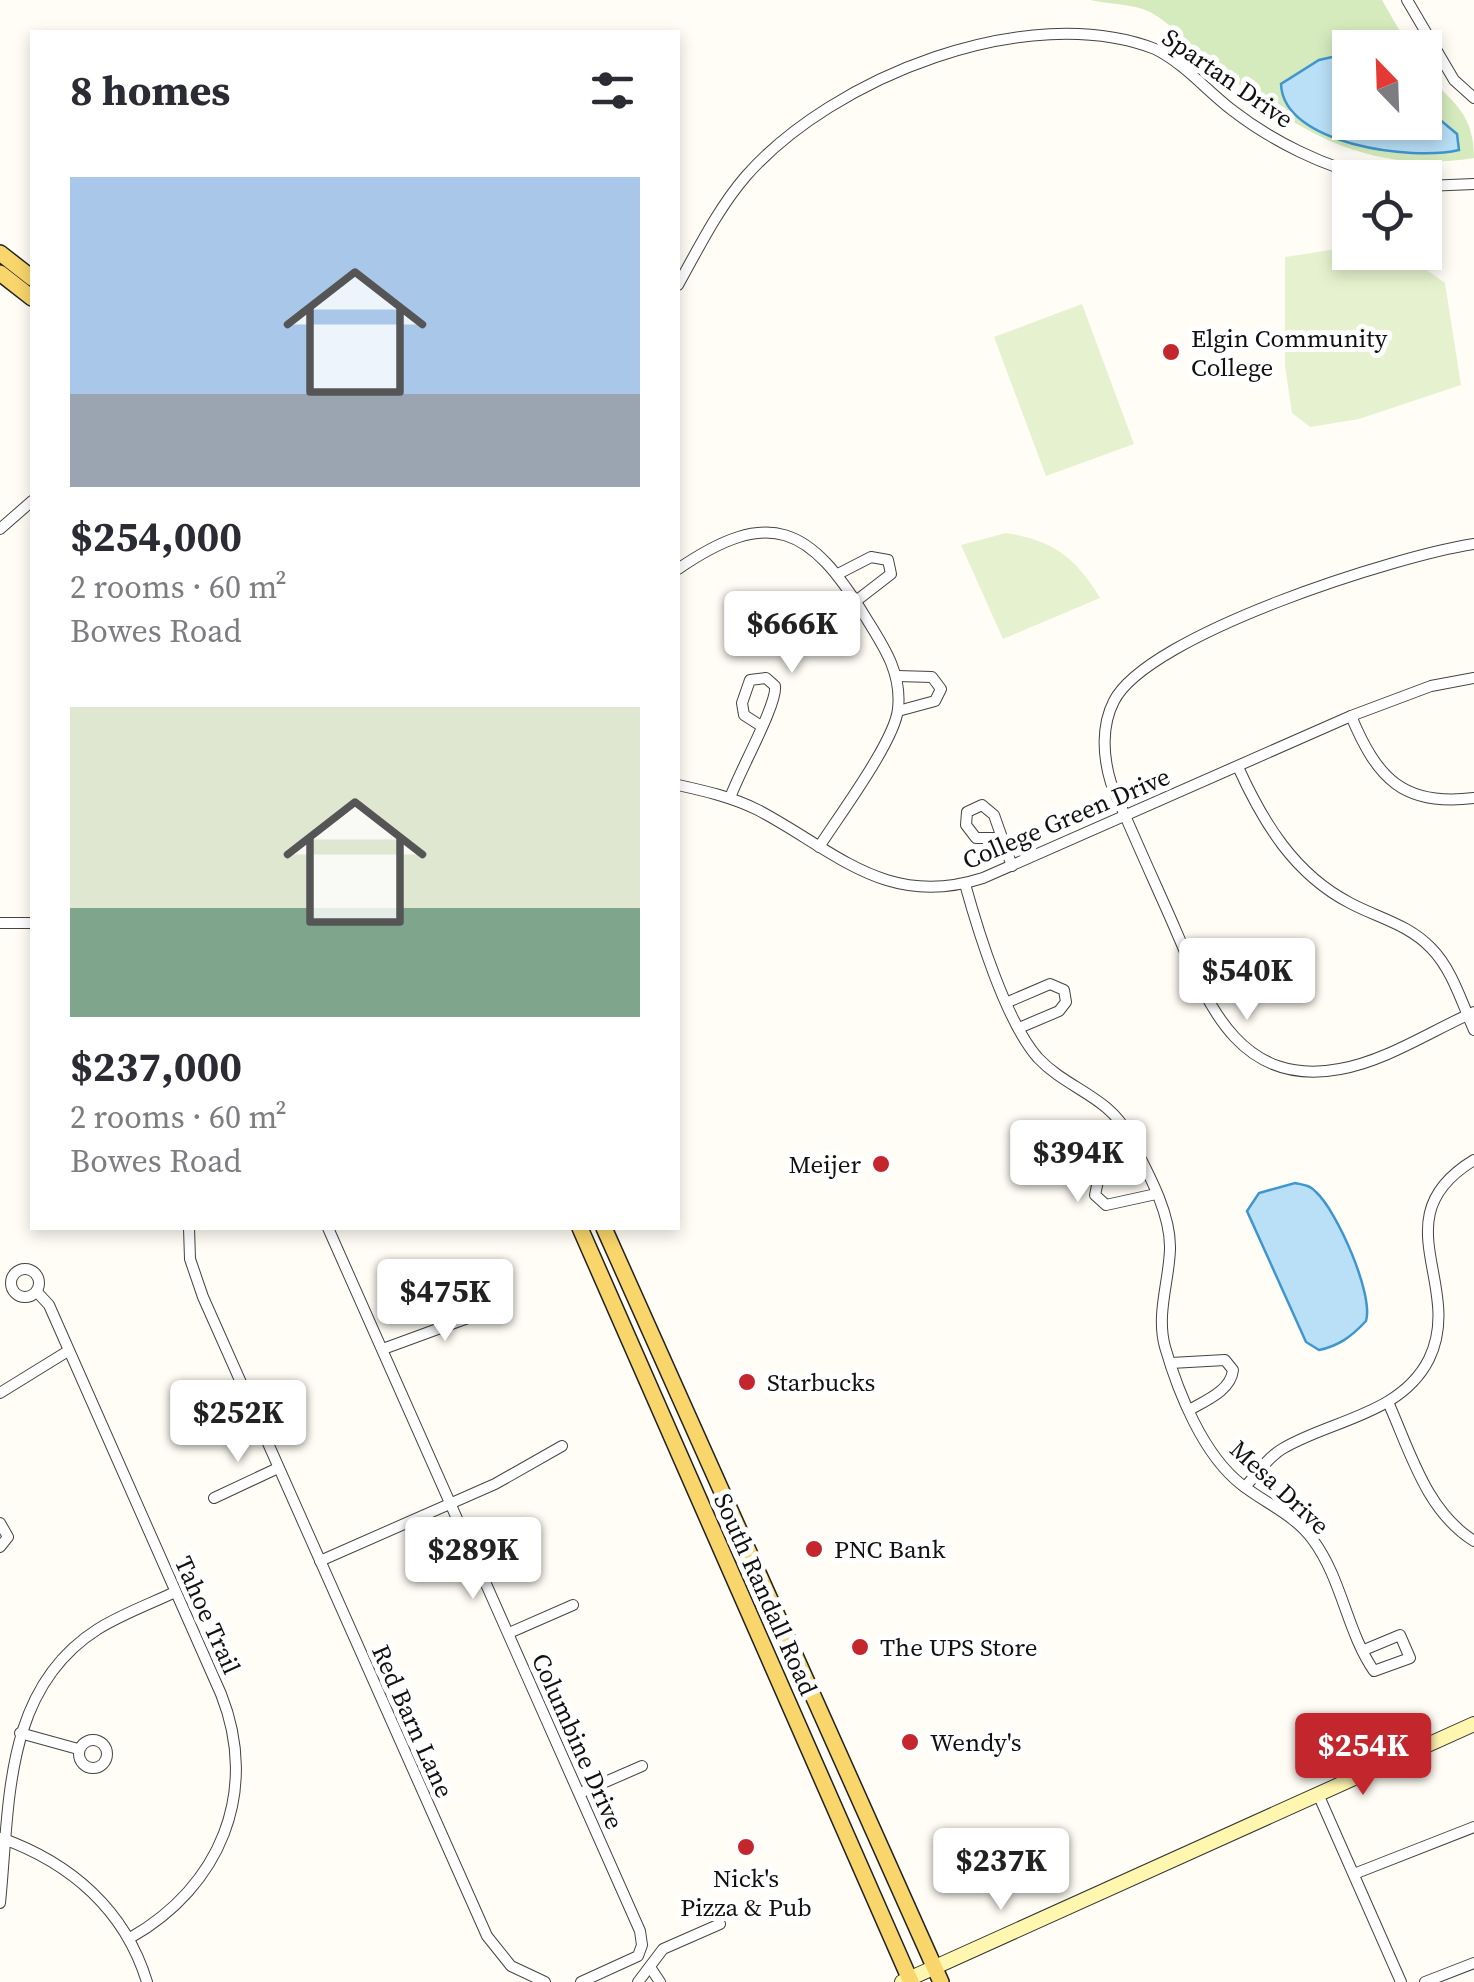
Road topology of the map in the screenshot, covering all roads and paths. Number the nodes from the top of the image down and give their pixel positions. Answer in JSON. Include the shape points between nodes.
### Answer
{"nodes":[{"id":1,"x":1407,"y":0,"type":"edge"},
{"id":2,"x":1474,"y":98,"type":"edge"},
{"id":3,"x":1332,"y":163,"type":"edge"},
{"id":4,"x":1474,"y":184,"type":"edge"},
{"id":5,"x":1442,"y":185,"type":"edge"},
{"id":6,"x":0,"y":253,"type":"edge"},
{"id":7,"x":0,"y":272,"type":"edge"},
{"id":8,"x":30,"y":276,"type":"edge"},
{"id":9,"x":680,"y":282,"type":"edge"},
{"id":10,"x":30,"y":296,"type":"edge"},
{"id":11,"x":30,"y":503,"type":"edge"},
{"id":12,"x":0,"y":529,"type":"edge"},
{"id":13,"x":1474,"y":544,"type":"edge"},
{"id":14,"x":680,"y":567,"type":"edge"},
{"id":15,"x":838,"y":574,"type":"junction"},
{"id":16,"x":856,"y":601,"type":"junction"},
{"id":17,"x":897,"y":676,"type":"junction"},
{"id":18,"x":1474,"y":678,"type":"edge"},
{"id":19,"x":898,"y":711,"type":"junction"},
{"id":20,"x":1351,"y":716,"type":"junction"},
{"id":21,"x":758,"y":724,"type":"junction"},
{"id":22,"x":1238,"y":767,"type":"junction"},
{"id":23,"x":680,"y":786,"type":"edge"},
{"id":24,"x":730,"y":798,"type":"junction"},
{"id":25,"x":1474,"y":798,"type":"edge"},
{"id":26,"x":1126,"y":816,"type":"junction"},
{"id":27,"x":1002,"y":838,"type":"dead end"},
{"id":28,"x":819,"y":847,"type":"junction"},
{"id":29,"x":1012,"y":866,"type":"junction"},
{"id":30,"x":965,"y":884,"type":"junction"},
{"id":31,"x":0,"y":923,"type":"edge"},
{"id":32,"x":30,"y":923,"type":"edge"},
{"id":33,"x":1008,"y":1002,"type":"junction"},
{"id":34,"x":1470,"y":1014,"type":"edge"},
{"id":35,"x":1020,"y":1028,"type":"junction"},
{"id":36,"x":1474,"y":1030,"type":"edge"},
{"id":37,"x":1138,"y":1154,"type":"junction"},
{"id":38,"x":1474,"y":1160,"type":"edge"},
{"id":39,"x":1156,"y":1194,"type":"junction"},
{"id":40,"x":189,"y":1230,"type":"edge"},
{"id":41,"x":329,"y":1230,"type":"edge"},
{"id":42,"x":581,"y":1230,"type":"edge"},
{"id":43,"x":605,"y":1230,"type":"edge"},
{"id":44,"x":37,"y":1292,"type":"dead end"},
{"id":45,"x":496,"y":1308,"type":"dead end"},
{"id":46,"x":383,"y":1349,"type":"junction"},
{"id":47,"x":68,"y":1351,"type":"junction"},
{"id":48,"x":1171,"y":1362,"type":"junction"},
{"id":49,"x":0,"y":1394,"type":"edge"},
{"id":50,"x":1388,"y":1402,"type":"junction"},
{"id":51,"x":1191,"y":1410,"type":"junction"},
{"id":52,"x":562,"y":1446,"type":"dead end"},
{"id":53,"x":278,"y":1468,"type":"junction"},
{"id":54,"x":1244,"y":1487,"type":"junction"},
{"id":55,"x":214,"y":1498,"type":"dead end"},
{"id":56,"x":451,"y":1503,"type":"junction"},
{"id":57,"x":0,"y":1524,"type":"edge"},
{"id":58,"x":1474,"y":1541,"type":"edge"},
{"id":59,"x":0,"y":1546,"type":"edge"},
{"id":60,"x":320,"y":1561,"type":"junction"},
{"id":61,"x":175,"y":1592,"type":"junction"},
{"id":62,"x":573,"y":1604,"type":"dead end"},
{"id":63,"x":509,"y":1633,"type":"junction"},
{"id":64,"x":1364,"y":1650,"type":"junction"},
{"id":65,"x":1474,"y":1724,"type":"edge"},
{"id":66,"x":20,"y":1733,"type":"junction"},
{"id":67,"x":78,"y":1750,"type":"dead end"},
{"id":68,"x":642,"y":1766,"type":"dead end"},
{"id":69,"x":580,"y":1793,"type":"junction"},
{"id":70,"x":1318,"y":1794,"type":"junction"},
{"id":71,"x":1474,"y":1826,"type":"edge"},
{"id":72,"x":2,"y":1838,"type":"edge"},
{"id":73,"x":1354,"y":1874,"type":"junction"},
{"id":74,"x":0,"y":1902,"type":"edge"},
{"id":75,"x":720,"y":1924,"type":"dead end"},
{"id":76,"x":130,"y":1938,"type":"junction"},
{"id":77,"x":1474,"y":1963,"type":"edge"},
{"id":78,"x":650,"y":1967,"type":"junction"},
{"id":79,"x":937,"y":1975,"type":"edge"},
{"id":80,"x":608,"y":1978,"type":"edge"},
{"id":81,"x":907,"y":1981,"type":"edge"},
{"id":82,"x":148,"y":1982,"type":"edge"},
{"id":83,"x":545,"y":1982,"type":"edge"},
{"id":84,"x":580,"y":1982,"type":"edge"},
{"id":85,"x":638,"y":1982,"type":"edge"},
{"id":86,"x":660,"y":1982,"type":"edge"},
{"id":87,"x":1401,"y":1982,"type":"edge"},
{"id":88,"x":1425,"y":1982,"type":"edge"}],
"edges":[{"from":1,"to":2,"type":"street","via":[[1428,42]]},
{"from":3,"to":9,"type":"street","name":"Spartan Drive","via":[[1262,132],[1183,67],[1111,30],[998,34],[898,67],[802,122],[744,177]]},
{"from":4,"to":5,"type":"street"},
{"from":6,"to":8,"type":"main road"},
{"from":7,"to":10,"type":"main road"},
{"from":11,"to":12,"type":"street"},
{"from":13,"to":26,"type":"street","via":[[1335,578],[1146,666],[1115,699],[1107,723],[1107,770]]},
{"from":14,"to":15,"type":"street","via":[[721,540],[760,532],[804,542]]},
{"from":15,"to":16,"type":"street"},
{"from":15,"to":16,"type":"street","via":[[871,557],[888,560],[891,574]]},
{"from":16,"to":17,"type":"street"},
{"from":17,"to":19,"type":"street"},
{"from":17,"to":19,"type":"street","via":[[932,677],[941,690],[935,701]]},
{"from":18,"to":20,"type":"street","name":"College Green Drive","via":[[1430,686]]},
{"from":19,"to":28,"type":"street"},
{"from":20,"to":22,"type":"street","name":"College Green Drive"},
{"from":20,"to":25,"type":"street","via":[[1374,764],[1399,787],[1438,801]]},
{"from":21,"to":21,"type":"street","via":[[770,715],[776,692],[760,677],[746,685],[742,703],[744,715]]},
{"from":21,"to":24,"type":"street"},
{"from":22,"to":26,"type":"street","name":"College Green Drive"},
{"from":22,"to":34,"type":"street","via":[[1264,820],[1294,859],[1339,897],[1430,946]]},
{"from":23,"to":24,"type":"street","name":"College Green Drive"},
{"from":24,"to":28,"type":"street","name":"College Green Drive"},
{"from":26,"to":29,"type":"street","name":"College Green Drive"},
{"from":26,"to":34,"type":"street","via":[[1212,1012],[1263,1060],[1287,1069],[1339,1070]]},
{"from":27,"to":29,"type":"street"},
{"from":28,"to":30,"type":"street","name":"College Green Drive","via":[[893,885],[931,890]]},
{"from":29,"to":30,"type":"street","name":"College Green Drive"},
{"from":30,"to":33,"type":"street","name":"Mesa Drive"},
{"from":31,"to":32,"type":"street"},
{"from":33,"to":35,"type":"street","name":"Mesa Drive"},
{"from":33,"to":35,"type":"street","via":[[1050,984],[1064,990],[1059,1011]]},
{"from":34,"to":36,"type":"street"},
{"from":35,"to":37,"type":"street","name":"Mesa Drive","via":[[1041,1061],[1118,1116]]},
{"from":37,"to":39,"type":"street","name":"Mesa Drive"},
{"from":37,"to":39,"type":"street","via":[[1098,1181],[1096,1195],[1106,1205]]},
{"from":38,"to":50,"type":"street","via":[[1436,1193],[1426,1233],[1440,1307],[1436,1339],[1418,1377]]},
{"from":39,"to":48,"type":"street","name":"Mesa Drive","via":[[1170,1235],[1162,1325]]},
{"from":40,"to":53,"type":"street","name":"Red Barn Lane","via":[[198,1284]]},
{"from":41,"to":46,"type":"street","name":"Columbine Drive"},
{"from":42,"to":81,"type":"main road","name":"South Randall Road"},
{"from":43,"to":79,"type":"main road","name":"South Randall Road"},
{"from":44,"to":47,"type":"street","name":"Tahoe Trail"},
{"from":45,"to":46,"type":"street"},
{"from":46,"to":56,"type":"street","name":"Columbine Drive"},
{"from":47,"to":49,"type":"street"},
{"from":47,"to":61,"type":"street","name":"Tahoe Trail"},
{"from":48,"to":51,"type":"street","name":"Mesa Drive"},
{"from":48,"to":51,"type":"street","via":[[1225,1360],[1233,1370],[1224,1389]]},
{"from":50,"to":54,"type":"street","via":[[1287,1446]]},
{"from":50,"to":58,"type":"street","via":[[1436,1505]]},
{"from":51,"to":54,"type":"street","name":"Mesa Drive","via":[[1215,1456]]},
{"from":52,"to":56,"type":"street"},
{"from":53,"to":55,"type":"street"},
{"from":53,"to":60,"type":"street","name":"Red Barn Lane"},
{"from":54,"to":64,"type":"street","name":"Mesa Drive","via":[[1312,1538]]},
{"from":56,"to":60,"type":"street"},
{"from":56,"to":63,"type":"street","name":"Columbine Drive"},
{"from":57,"to":59,"type":"street","via":[[8,1538]]},
{"from":60,"to":83,"type":"street","name":"Red Barn Lane","via":[[487,1936],[511,1966]]},
{"from":61,"to":66,"type":"street","via":[[100,1628],[71,1650],[43,1682]]},
{"from":61,"to":76,"type":"street","name":"Tahoe Trail","via":[[231,1721],[236,1791],[228,1830],[201,1880],[165,1916]]},
{"from":62,"to":63,"type":"street"},
{"from":63,"to":69,"type":"street","name":"Columbine Drive"},
{"from":64,"to":64,"type":"street","via":[[1379,1672],[1410,1658],[1400,1635]]},
{"from":65,"to":70,"type":"main road"},
{"from":66,"to":67,"type":"street"},
{"from":66,"to":72,"type":"street"},
{"from":68,"to":69,"type":"street"},
{"from":69,"to":80,"type":"street","name":"Columbine Drive","via":[[642,1937],[638,1956]]},
{"from":70,"to":73,"type":"street"},
{"from":70,"to":79,"type":"main road"},
{"from":71,"to":73,"type":"street"},
{"from":72,"to":74,"type":"street"},
{"from":72,"to":76,"type":"street","via":[[79,1878]]},
{"from":73,"to":87,"type":"street"},
{"from":75,"to":78,"type":"street","via":[[668,1946]]},
{"from":76,"to":82,"type":"street"},
{"from":77,"to":88,"type":"street"},
{"from":78,"to":85,"type":"street"},
{"from":78,"to":86,"type":"street"},
{"from":79,"to":81,"type":"main road"},
{"from":80,"to":84,"type":"street"}]}
